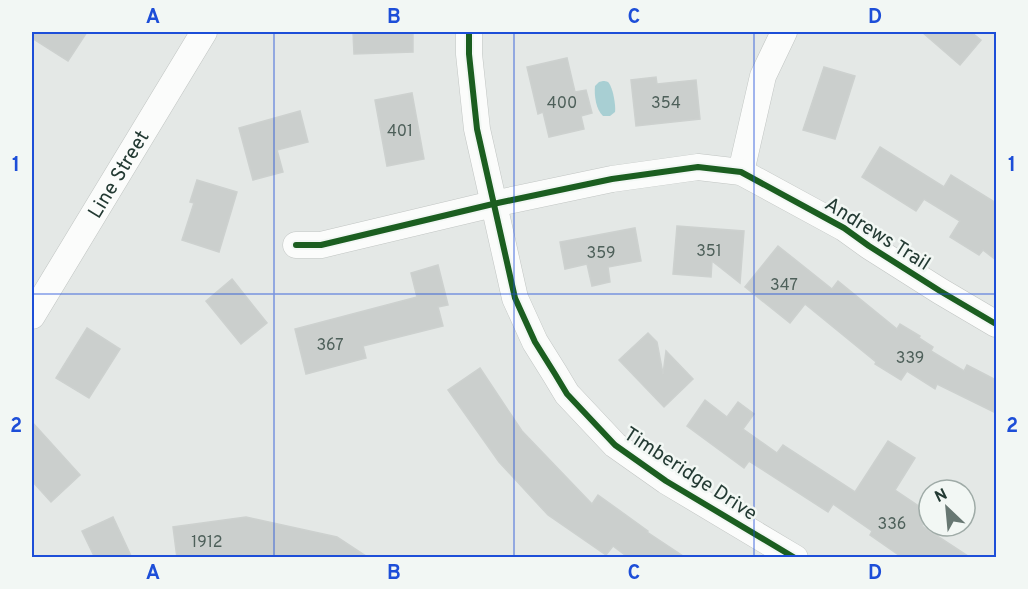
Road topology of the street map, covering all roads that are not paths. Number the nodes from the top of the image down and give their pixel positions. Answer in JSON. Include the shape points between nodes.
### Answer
{"nodes":[{"id":1,"x":204,"y":32,"type":"edge"},
{"id":2,"x":469,"y":32,"type":"edge"},
{"id":3,"x":783,"y":32,"type":"edge"},
{"id":4,"x":741,"y":172,"type":"junction"},
{"id":5,"x":493,"y":204,"type":"junction"},
{"id":6,"x":296,"y":245,"type":"dead end"},
{"id":7,"x":32,"y":316,"type":"edge"},
{"id":8,"x":996,"y":324,"type":"edge"},
{"id":9,"x":795,"y":558,"type":"edge"}],
"edges":[{"from":1,"to":7,"type":"street","name":"Line Street"},
{"from":2,"to":5,"type":"street","name":"Timberidge Drive","via":[[477,129]]},
{"from":3,"to":4,"type":"street","via":[[763,76]]},
{"from":4,"to":5,"type":"street","name":"Andrews Trail","via":[[698,166]]},
{"from":4,"to":8,"type":"street","name":"Andrews Trail","via":[[844,228]]},
{"from":5,"to":6,"type":"street","name":"Andrews Trail","via":[[321,245]]},
{"from":5,"to":9,"type":"street","name":"Timberidge Drive","via":[[515,298],[535,342],[567,394],[615,445],[666,481]]}]}
